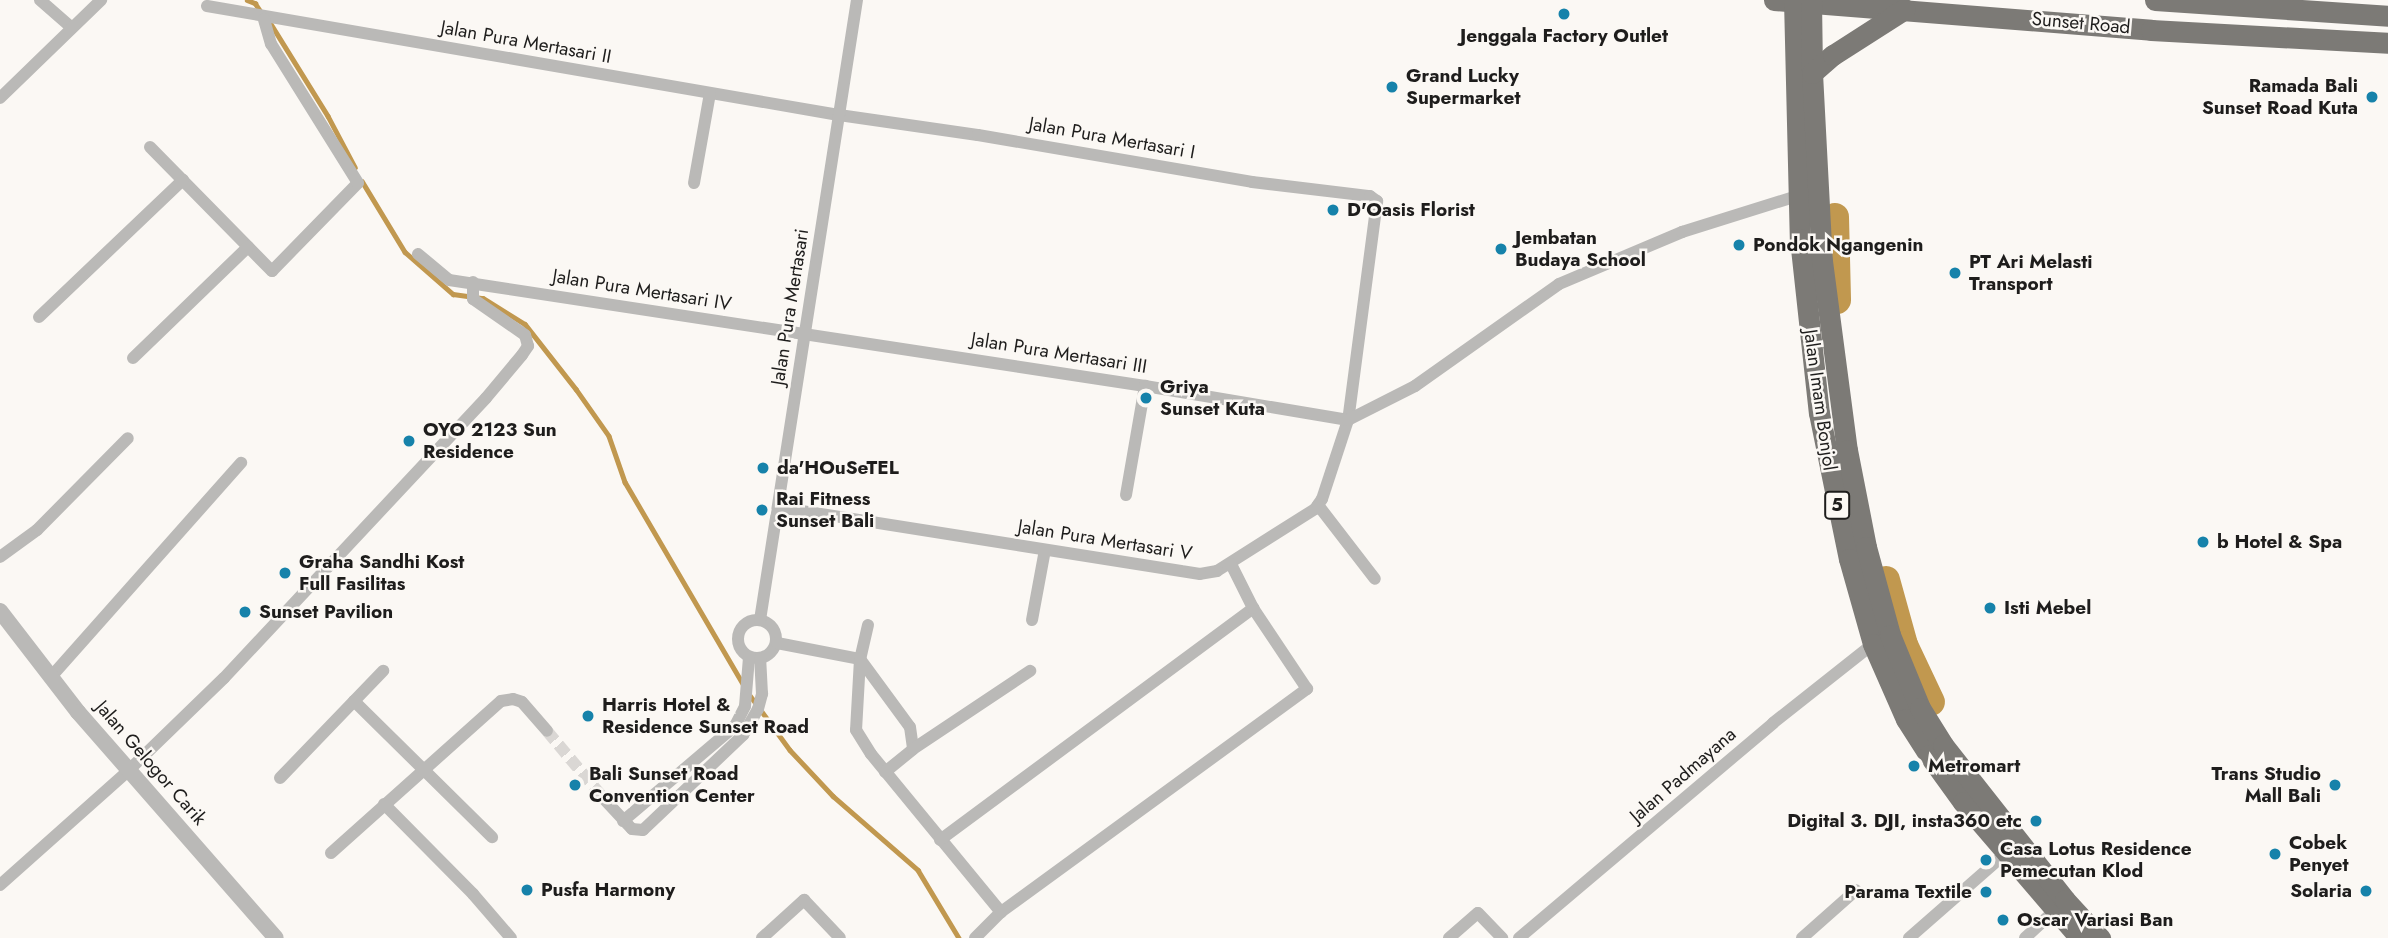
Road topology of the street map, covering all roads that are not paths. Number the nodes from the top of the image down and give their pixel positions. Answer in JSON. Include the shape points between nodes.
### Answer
{"nodes":[{"id":1,"x":40,"y":0,"type":"edge"},
{"id":2,"x":101,"y":0,"type":"edge"},
{"id":3,"x":857,"y":0,"type":"edge"},
{"id":4,"x":2155,"y":0,"type":"edge"},
{"id":5,"x":1797,"y":1,"type":"edge"},
{"id":6,"x":207,"y":6,"type":"dead end"},
{"id":7,"x":1905,"y":9,"type":"junction"},
{"id":8,"x":2388,"y":16,"type":"edge"},
{"id":9,"x":264,"y":19,"type":"junction"},
{"id":10,"x":71,"y":27,"type":"junction"},
{"id":11,"x":2388,"y":43,"type":"edge"},
{"id":12,"x":1812,"y":73,"type":"junction"},
{"id":13,"x":710,"y":93,"type":"junction"},
{"id":14,"x":0,"y":98,"type":"edge"},
{"id":15,"x":839,"y":115,"type":"junction"},
{"id":16,"x":150,"y":147,"type":"dead end"},
{"id":17,"x":183,"y":180,"type":"junction"},
{"id":18,"x":694,"y":183,"type":"dead end"},
{"id":19,"x":1800,"y":195,"type":"junction"},
{"id":20,"x":248,"y":247,"type":"junction"},
{"id":21,"x":418,"y":254,"type":"dead end"},
{"id":22,"x":473,"y":282,"type":"junction"},
{"id":23,"x":39,"y":317,"type":"dead end"},
{"id":24,"x":806,"y":333,"type":"junction"},
{"id":25,"x":133,"y":358,"type":"dead end"},
{"id":26,"x":1146,"y":386,"type":"junction"},
{"id":27,"x":1348,"y":420,"type":"junction"},
{"id":28,"x":128,"y":438,"type":"dead end"},
{"id":29,"x":240,"y":463,"type":"dead end"},
{"id":30,"x":1126,"y":495,"type":"dead end"},
{"id":31,"x":1318,"y":505,"type":"junction"},
{"id":32,"x":779,"y":507,"type":"junction"},
{"id":33,"x":1045,"y":550,"type":"junction"},
{"id":34,"x":0,"y":557,"type":"edge"},
{"id":35,"x":1231,"y":564,"type":"junction"},
{"id":36,"x":1376,"y":579,"type":"dead end"},
{"id":37,"x":1253,"y":608,"type":"junction"},
{"id":38,"x":0,"y":611,"type":"edge"},
{"id":39,"x":760,"y":620,"type":"junction"},
{"id":40,"x":1032,"y":620,"type":"dead end"},
{"id":41,"x":868,"y":625,"type":"dead end"},
{"id":42,"x":777,"y":643,"type":"junction"},
{"id":43,"x":1873,"y":643,"type":"junction"},
{"id":44,"x":755,"y":658,"type":"junction"},
{"id":45,"x":860,"y":659,"type":"junction"},
{"id":46,"x":1030,"y":670,"type":"dead end"},
{"id":47,"x":383,"y":671,"type":"dead end"},
{"id":48,"x":50,"y":678,"type":"junction"},
{"id":49,"x":354,"y":701,"type":"junction"},
{"id":50,"x":547,"y":731,"type":"tunnel mouth"},
{"id":51,"x":913,"y":749,"type":"junction"},
{"id":52,"x":129,"y":770,"type":"junction"},
{"id":53,"x":425,"y":770,"type":"junction"},
{"id":54,"x":885,"y":772,"type":"junction"},
{"id":55,"x":280,"y":778,"type":"dead end"},
{"id":56,"x":604,"y":799,"type":"tunnel mouth"},
{"id":57,"x":384,"y":804,"type":"junction"},
{"id":58,"x":623,"y":821,"type":"junction"},
{"id":59,"x":492,"y":837,"type":"dead end"},
{"id":60,"x":940,"y":840,"type":"junction"},
{"id":61,"x":331,"y":853,"type":"dead end"},
{"id":62,"x":2006,"y":853,"type":"junction"},
{"id":63,"x":0,"y":885,"type":"edge"},
{"id":64,"x":1856,"y":890,"type":"dead end"},
{"id":65,"x":2055,"y":911,"type":"junction"},
{"id":66,"x":1001,"y":912,"type":"junction"},
{"id":67,"x":276,"y":938,"type":"edge"},
{"id":68,"x":511,"y":938,"type":"edge"},
{"id":69,"x":762,"y":938,"type":"edge"},
{"id":70,"x":839,"y":938,"type":"edge"},
{"id":71,"x":975,"y":938,"type":"edge"},
{"id":72,"x":1449,"y":938,"type":"edge"},
{"id":73,"x":1502,"y":938,"type":"edge"},
{"id":74,"x":1519,"y":938,"type":"edge"},
{"id":75,"x":1802,"y":938,"type":"edge"},
{"id":76,"x":1909,"y":938,"type":"edge"},
{"id":77,"x":2025,"y":938,"type":"edge"},
{"id":78,"x":2080,"y":938,"type":"edge"},
{"id":79,"x":2099,"y":938,"type":"edge"}],
"edges":[{"from":1,"to":10,"type":"street"},
{"from":2,"to":10,"type":"street"},
{"from":3,"to":15,"type":"street","name":"Jalan Pura Mertasari"},
{"from":4,"to":8,"type":"highway","name":"Sunset Road"},
{"from":5,"to":7,"type":"highway","name":"Sunset Road"},
{"from":5,"to":12,"type":"highway","name":"Jalan Imam Bonjol","number":"5"},
{"from":5,"to":19,"type":"highway","name":"Jalan Imam Bonjol","number":"5"},
{"from":6,"to":9,"type":"street","name":"Jalan Pura Mertasari II"},
{"from":7,"to":11,"type":"highway","name":"Sunset Road","via":[[2151,30]]},
{"from":7,"to":12,"type":"highway"},
{"from":9,"to":13,"type":"street","name":"Jalan Pura Mertasari II"},
{"from":9,"to":20,"type":"street","via":[[271,44],[358,183],[272,271]]},
{"from":10,"to":14,"type":"street"},
{"from":12,"to":79,"type":"highway","name":"Jalan Imam Bonjol","number":"5","via":[[1817,216],[1843,418],[1867,547],[1890,635],[1920,708],[1943,745]]},
{"from":13,"to":15,"type":"street","name":"Jalan Pura Mertasari II"},
{"from":13,"to":18,"type":"street"},
{"from":15,"to":24,"type":"street","name":"Jalan Pura Mertasari"},
{"from":15,"to":27,"type":"street","name":"Jalan Pura Mertasari I","via":[[1252,182],[1370,196],[1377,201]]},
{"from":16,"to":17,"type":"street"},
{"from":17,"to":20,"type":"street"},
{"from":17,"to":23,"type":"street"},
{"from":19,"to":27,"type":"street","via":[[1682,232],[1559,284],[1415,386]]},
{"from":19,"to":43,"type":"highway","name":"Jalan Imam Bonjol","number":"5","via":[[1804,282],[1819,413],[1849,559]]},
{"from":20,"to":25,"type":"street"},
{"from":21,"to":22,"type":"street","name":"Jalan Pura Mertasari IV","via":[[449,280]]},
{"from":22,"to":24,"type":"street","name":"Jalan Pura Mertasari IV"},
{"from":22,"to":52,"type":"street","via":[[473,299],[525,335],[528,346],[522,355],[224,678]]},
{"from":24,"to":26,"type":"street","name":"Jalan Pura Mertasari III"},
{"from":24,"to":32,"type":"street","name":"Jalan Pura Mertasari"},
{"from":26,"to":27,"type":"street","name":"Jalan Pura Mertasari III"},
{"from":26,"to":30,"type":"street"},
{"from":27,"to":31,"type":"street"},
{"from":28,"to":34,"type":"street","via":[[37,530]]},
{"from":29,"to":48,"type":"street"},
{"from":31,"to":35,"type":"street","name":"Jalan Pura Mertasari V"},
{"from":31,"to":36,"type":"street"},
{"from":32,"to":33,"type":"street","name":"Jalan Pura Mertasari V"},
{"from":32,"to":39,"type":"street","name":"Jalan Pura Mertasari"},
{"from":33,"to":35,"type":"street","name":"Jalan Pura Mertasari V","via":[[1200,574]]},
{"from":33,"to":40,"type":"street"},
{"from":35,"to":37,"type":"street"},
{"from":37,"to":60,"type":"street"},
{"from":37,"to":66,"type":"street","via":[[1307,689]]},
{"from":38,"to":48,"type":"street","name":"Jalan Gelogor Carik"},
{"from":39,"to":42,"type":"street","via":[[767,623]]},
{"from":39,"to":44,"type":"street","via":[[747,624],[739,634],[740,648]]},
{"from":41,"to":45,"type":"street"},
{"from":42,"to":44,"type":"street","via":[[772,652]]},
{"from":42,"to":45,"type":"street"},
{"from":43,"to":62,"type":"highway","name":"Jalan Imam Bonjol","number":"5","via":[[1917,737]]},
{"from":43,"to":74,"type":"street","name":"Jalan Padmayana"},
{"from":44,"to":58,"type":"street","via":[[745,706],[735,726]]},
{"from":44,"to":58,"type":"street","via":[[762,694],[743,735],[643,830],[632,829]]},
{"from":45,"to":51,"type":"street","via":[[910,727]]},
{"from":45,"to":54,"type":"street","via":[[856,730]]},
{"from":46,"to":51,"type":"street"},
{"from":47,"to":49,"type":"street"},
{"from":48,"to":52,"type":"street","name":"Jalan Gelogor Carik"},
{"from":49,"to":53,"type":"street"},
{"from":49,"to":55,"type":"street"},
{"from":50,"to":53,"type":"street","via":[[522,702],[501,701]]},
{"from":51,"to":54,"type":"street"},
{"from":52,"to":63,"type":"street"},
{"from":52,"to":67,"type":"street","name":"Jalan Gelogor Carik"},
{"from":53,"to":57,"type":"street"},
{"from":53,"to":59,"type":"street"},
{"from":54,"to":60,"type":"street"},
{"from":56,"to":58,"type":"street"},
{"from":57,"to":61,"type":"street"},
{"from":57,"to":68,"type":"street"},
{"from":60,"to":66,"type":"street"},
{"from":62,"to":65,"type":"highway","name":"Jalan Imam Bonjol","number":"5"},
{"from":62,"to":76,"type":"street"},
{"from":64,"to":75,"type":"street"},
{"from":65,"to":77,"type":"street"},
{"from":65,"to":78,"type":"highway","name":"Jalan Imam Bonjol","number":"5"},
{"from":66,"to":71,"type":"street"},
{"from":69,"to":70,"type":"street","via":[[804,900]]},
{"from":72,"to":73,"type":"street","via":[[1478,913]]}]}
